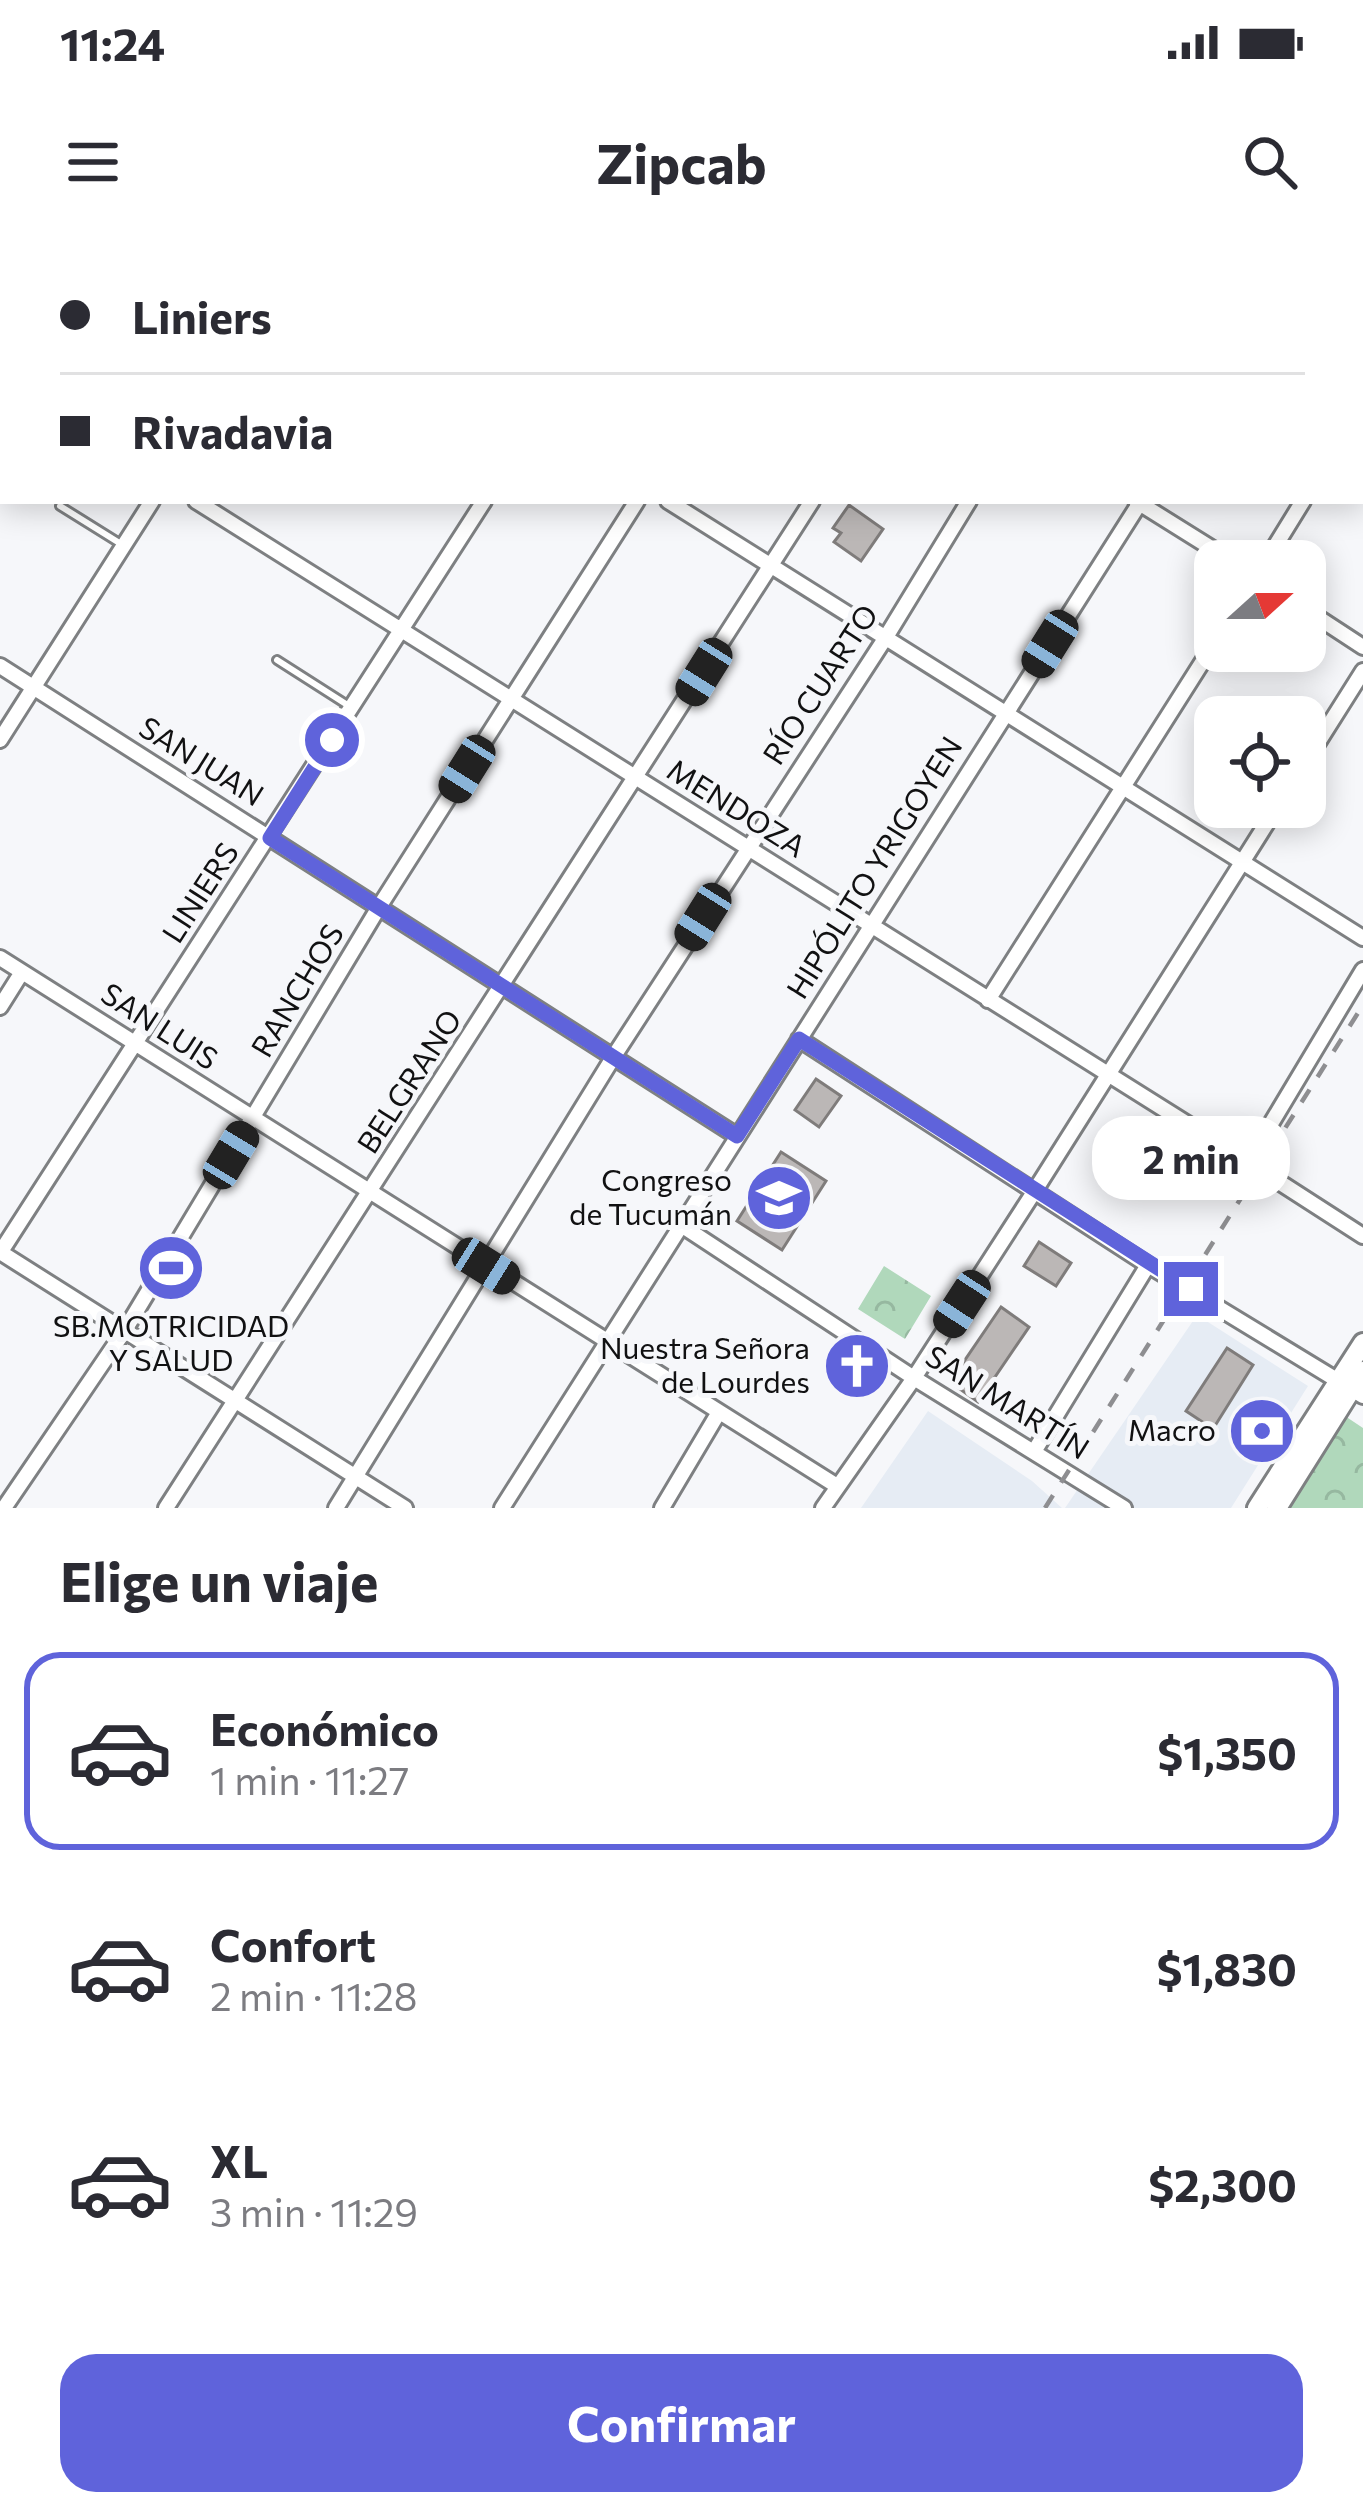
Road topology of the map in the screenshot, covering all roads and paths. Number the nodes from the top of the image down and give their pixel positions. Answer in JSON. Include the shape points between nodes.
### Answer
{"nodes":[{"id":1,"x":150,"y":504,"type":"edge"},
{"id":2,"x":201,"y":504,"type":"edge"},
{"id":3,"x":482,"y":504,"type":"edge"},
{"id":4,"x":635,"y":504,"type":"edge"},
{"id":5,"x":673,"y":504,"type":"edge"},
{"id":6,"x":810,"y":504,"type":"edge"},
{"id":7,"x":967,"y":504,"type":"edge"},
{"id":8,"x":1138,"y":504,"type":"edge"},
{"id":9,"x":1142,"y":504,"type":"edge"},
{"id":10,"x":1301,"y":504,"type":"edge"},
{"id":11,"x":60,"y":506,"type":"dead end"},
{"id":12,"x":1199,"y":540,"type":"edge"},
{"id":13,"x":1279,"y":540,"type":"edge"},
{"id":14,"x":124,"y":546,"type":"junction"},
{"id":15,"x":771,"y":566,"type":"junction"},
{"id":16,"x":1326,"y":622,"type":"edge"},
{"id":17,"x":401,"y":630,"type":"junction"},
{"id":18,"x":886,"y":637,"type":"junction"},
{"id":19,"x":1363,"y":646,"type":"edge"},
{"id":20,"x":277,"y":660,"type":"dead end"},
{"id":21,"x":0,"y":666,"type":"edge"},
{"id":22,"x":1363,"y":671,"type":"edge"},
{"id":23,"x":1196,"y":672,"type":"edge"},
{"id":24,"x":34,"y":688,"type":"junction"},
{"id":25,"x":511,"y":699,"type":"junction"},
{"id":26,"x":352,"y":708,"type":"junction"},
{"id":27,"x":1006,"y":714,"type":"junction"},
{"id":28,"x":1326,"y":730,"type":"edge"},
{"id":29,"x":0,"y":740,"type":"edge"},
{"id":30,"x":636,"y":778,"type":"junction"},
{"id":31,"x":1122,"y":788,"type":"junction"},
{"id":32,"x":1264,"y":828,"type":"edge"},
{"id":33,"x":270,"y":838,"type":"junction"},
{"id":34,"x":747,"y":848,"type":"junction"},
{"id":35,"x":1242,"y":864,"type":"junction"},
{"id":36,"x":380,"y":907,"type":"junction"},
{"id":37,"x":871,"y":926,"type":"junction"},
{"id":38,"x":1363,"y":938,"type":"edge"},
{"id":39,"x":0,"y":958,"type":"edge"},
{"id":40,"x":1363,"y":970,"type":"edge"},
{"id":41,"x":22,"y":972,"type":"junction"},
{"id":42,"x":504,"y":986,"type":"junction"},
{"id":43,"x":988,"y":1000,"type":"junction"},
{"id":44,"x":0,"y":1006,"type":"edge"},
{"id":45,"x":799,"y":1039,"type":"junction"},
{"id":46,"x":136,"y":1044,"type":"junction"},
{"id":47,"x":614,"y":1056,"type":"junction"},
{"id":48,"x":1107,"y":1076,"type":"junction"},
{"id":49,"x":253,"y":1119,"type":"junction"},
{"id":50,"x":737,"y":1136,"type":"junction"},
{"id":51,"x":1276,"y":1180,"type":"dead end"},
{"id":52,"x":370,"y":1192,"type":"junction"},
{"id":53,"x":1034,"y":1192,"type":"junction"},
{"id":54,"x":681,"y":1225,"type":"junction"},
{"id":55,"x":1363,"y":1236,"type":"edge"},
{"id":56,"x":0,"y":1252,"type":"edge"},
{"id":57,"x":1148,"y":1265,"type":"junction"},
{"id":58,"x":486,"y":1266,"type":"junction"},
{"id":59,"x":125,"y":1330,"type":"junction"},
{"id":60,"x":607,"y":1342,"type":"junction"},
{"id":61,"x":1363,"y":1343,"type":"edge"},
{"id":62,"x":1363,"y":1371,"type":"edge"},
{"id":63,"x":914,"y":1378,"type":"junction"},
{"id":64,"x":1351,"y":1389,"type":"edge"},
{"id":65,"x":235,"y":1400,"type":"junction"},
{"id":66,"x":719,"y":1412,"type":"junction"},
{"id":67,"x":1035,"y":1450,"type":"junction"},
{"id":68,"x":356,"y":1477,"type":"junction"},
{"id":69,"x":837,"y":1486,"type":"junction"},
{"id":70,"x":4,"y":1508,"type":"edge"},
{"id":71,"x":166,"y":1508,"type":"edge"},
{"id":72,"x":336,"y":1508,"type":"edge"},
{"id":73,"x":405,"y":1508,"type":"edge"},
{"id":74,"x":502,"y":1508,"type":"edge"},
{"id":75,"x":662,"y":1508,"type":"edge"},
{"id":76,"x":823,"y":1508,"type":"edge"},
{"id":77,"x":1124,"y":1508,"type":"edge"},
{"id":78,"x":1257,"y":1508,"type":"edge"},
{"id":79,"x":1277,"y":1508,"type":"edge"}],
"edges":[{"from":1,"to":14,"type":"street"},
{"from":2,"to":17,"type":"street","name":"MENDOZA"},
{"from":3,"to":17,"type":"street","name":"LINIERS"},
{"from":4,"to":25,"type":"street","name":"RANCHOS"},
{"from":5,"to":15,"type":"street"},
{"from":6,"to":15,"type":"street","name":"BELGRANO"},
{"from":7,"to":18,"type":"street","name":"RÍO CUARTO"},
{"from":8,"to":27,"type":"street","name":"HIPÓLITO YRIGOYEN"},
{"from":9,"to":12,"type":"street"},
{"from":10,"to":13,"type":"street"},
{"from":11,"to":14,"type":"lane"},
{"from":14,"to":24,"type":"street"},
{"from":15,"to":18,"type":"street"},
{"from":15,"to":30,"type":"street","name":"BELGRANO"},
{"from":16,"to":19,"type":"street"},
{"from":17,"to":25,"type":"street","name":"MENDOZA"},
{"from":17,"to":26,"type":"street","name":"LINIERS"},
{"from":18,"to":27,"type":"street"},
{"from":18,"to":34,"type":"street","name":"RÍO CUARTO"},
{"from":20,"to":26,"type":"lane"},
{"from":21,"to":24,"type":"street","name":"SAN JUAN"},
{"from":22,"to":28,"type":"street"},
{"from":23,"to":31,"type":"street"},
{"from":24,"to":29,"type":"street"},
{"from":24,"to":33,"type":"street","name":"SAN JUAN"},
{"from":25,"to":30,"type":"street","name":"MENDOZA"},
{"from":25,"to":36,"type":"street","name":"RANCHOS"},
{"from":26,"to":33,"type":"street","name":"LINIERS"},
{"from":27,"to":31,"type":"street"},
{"from":27,"to":37,"type":"street","name":"HIPÓLITO YRIGOYEN"},
{"from":30,"to":34,"type":"street","name":"MENDOZA"},
{"from":30,"to":42,"type":"street","name":"BELGRANO"},
{"from":31,"to":35,"type":"street"},
{"from":31,"to":43,"type":"street"},
{"from":32,"to":35,"type":"street"},
{"from":33,"to":36,"type":"street","name":"SAN JUAN"},
{"from":33,"to":46,"type":"street","name":"LINIERS"},
{"from":34,"to":37,"type":"street","name":"MENDOZA"},
{"from":34,"to":47,"type":"street","name":"RÍO CUARTO"},
{"from":35,"to":38,"type":"street"},
{"from":35,"to":48,"type":"street"},
{"from":36,"to":42,"type":"street","name":"SAN JUAN"},
{"from":36,"to":49,"type":"street","name":"RANCHOS"},
{"from":37,"to":43,"type":"street","name":"MENDOZA"},
{"from":37,"to":45,"type":"street","name":"HIPÓLITO YRIGOYEN"},
{"from":39,"to":41,"type":"street","name":"SAN LUIS"},
{"from":40,"to":48,"type":"street","name":"MENDOZA","via":[[1248,1162]]},
{"from":41,"to":44,"type":"street"},
{"from":41,"to":46,"type":"street","name":"SAN LUIS"},
{"from":42,"to":47,"type":"street","name":"SAN JUAN"},
{"from":42,"to":52,"type":"street","name":"BELGRANO"},
{"from":43,"to":48,"type":"street","name":"MENDOZA"},
{"from":45,"to":50,"type":"street","name":"HIPÓLITO YRIGOYEN"},
{"from":45,"to":53,"type":"street"},
{"from":46,"to":49,"type":"street","name":"SAN LUIS"},
{"from":46,"to":56,"type":"street","name":"LINIERS"},
{"from":47,"to":50,"type":"street","name":"SAN JUAN"},
{"from":47,"to":58,"type":"street","name":"RÍO CUARTO"},
{"from":48,"to":53,"type":"street"},
{"from":49,"to":52,"type":"street","name":"SAN LUIS"},
{"from":49,"to":59,"type":"street","name":"RANCHOS"},
{"from":50,"to":54,"type":"street","name":"HIPÓLITO YRIGOYEN"},
{"from":51,"to":55,"type":"street"},
{"from":52,"to":58,"type":"street","name":"SAN LUIS"},
{"from":52,"to":65,"type":"street","name":"BELGRANO"},
{"from":53,"to":57,"type":"street"},
{"from":53,"to":63,"type":"street"},
{"from":54,"to":60,"type":"street","name":"HIPÓLITO YRIGOYEN"},
{"from":54,"to":63,"type":"street","name":"SAN MARTÍN"},
{"from":56,"to":59,"type":"street"},
{"from":57,"to":64,"type":"street"},
{"from":57,"to":67,"type":"street"},
{"from":58,"to":60,"type":"street","name":"SAN LUIS"},
{"from":58,"to":68,"type":"street","name":"RÍO CUARTO"},
{"from":59,"to":65,"type":"street"},
{"from":59,"to":70,"type":"street","name":"RANCHOS"},
{"from":60,"to":66,"type":"street","name":"SAN LUIS"},
{"from":60,"to":74,"type":"street","name":"HIPÓLITO YRIGOYEN"},
{"from":61,"to":64,"type":"main road"},
{"from":62,"to":64,"type":"main road"},
{"from":63,"to":67,"type":"street","name":"SAN MARTÍN"},
{"from":63,"to":69,"type":"street"},
{"from":64,"to":78,"type":"main road"},
{"from":64,"to":79,"type":"main road"},
{"from":65,"to":68,"type":"street"},
{"from":65,"to":71,"type":"street","name":"BELGRANO"},
{"from":66,"to":69,"type":"street","name":"SAN LUIS"},
{"from":66,"to":75,"type":"street"},
{"from":67,"to":77,"type":"street","name":"SAN MARTÍN"},
{"from":68,"to":72,"type":"street","name":"RÍO CUARTO"},
{"from":68,"to":73,"type":"street"},
{"from":69,"to":76,"type":"street"}]}
